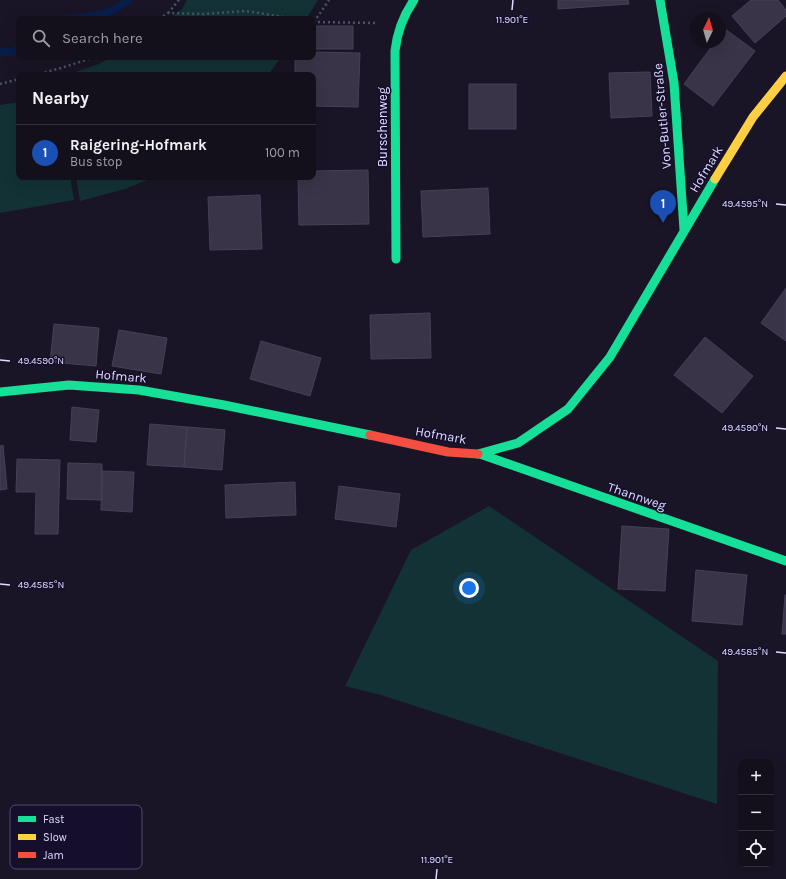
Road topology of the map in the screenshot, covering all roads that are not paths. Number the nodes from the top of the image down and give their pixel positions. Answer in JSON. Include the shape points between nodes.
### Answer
{"nodes":[{"id":1,"x":414,"y":0,"type":"edge"},
{"id":2,"x":660,"y":0,"type":"edge"},
{"id":3,"x":786,"y":76,"type":"edge"},
{"id":4,"x":684,"y":230,"type":"junction"},
{"id":5,"x":396,"y":259,"type":"dead end"},
{"id":6,"x":0,"y":392,"type":"edge"},
{"id":7,"x":480,"y":454,"type":"junction"},
{"id":8,"x":786,"y":561,"type":"edge"}],
"edges":[{"from":1,"to":5,"type":"street","name":"Burschenweg","via":[[401,23],[395,51]]},
{"from":2,"to":4,"type":"street","name":"Von-Butler-Straße","via":[[674,83]]},
{"from":3,"to":4,"type":"street","name":"Hofmark","via":[[753,117]]},
{"from":4,"to":7,"type":"street","name":"Hofmark","via":[[610,357],[568,409],[518,443]]},
{"from":6,"to":7,"type":"street","name":"Hofmark","via":[[69,385],[139,390],[224,405],[448,452]]},
{"from":7,"to":8,"type":"street","name":"Thannweg"}]}
